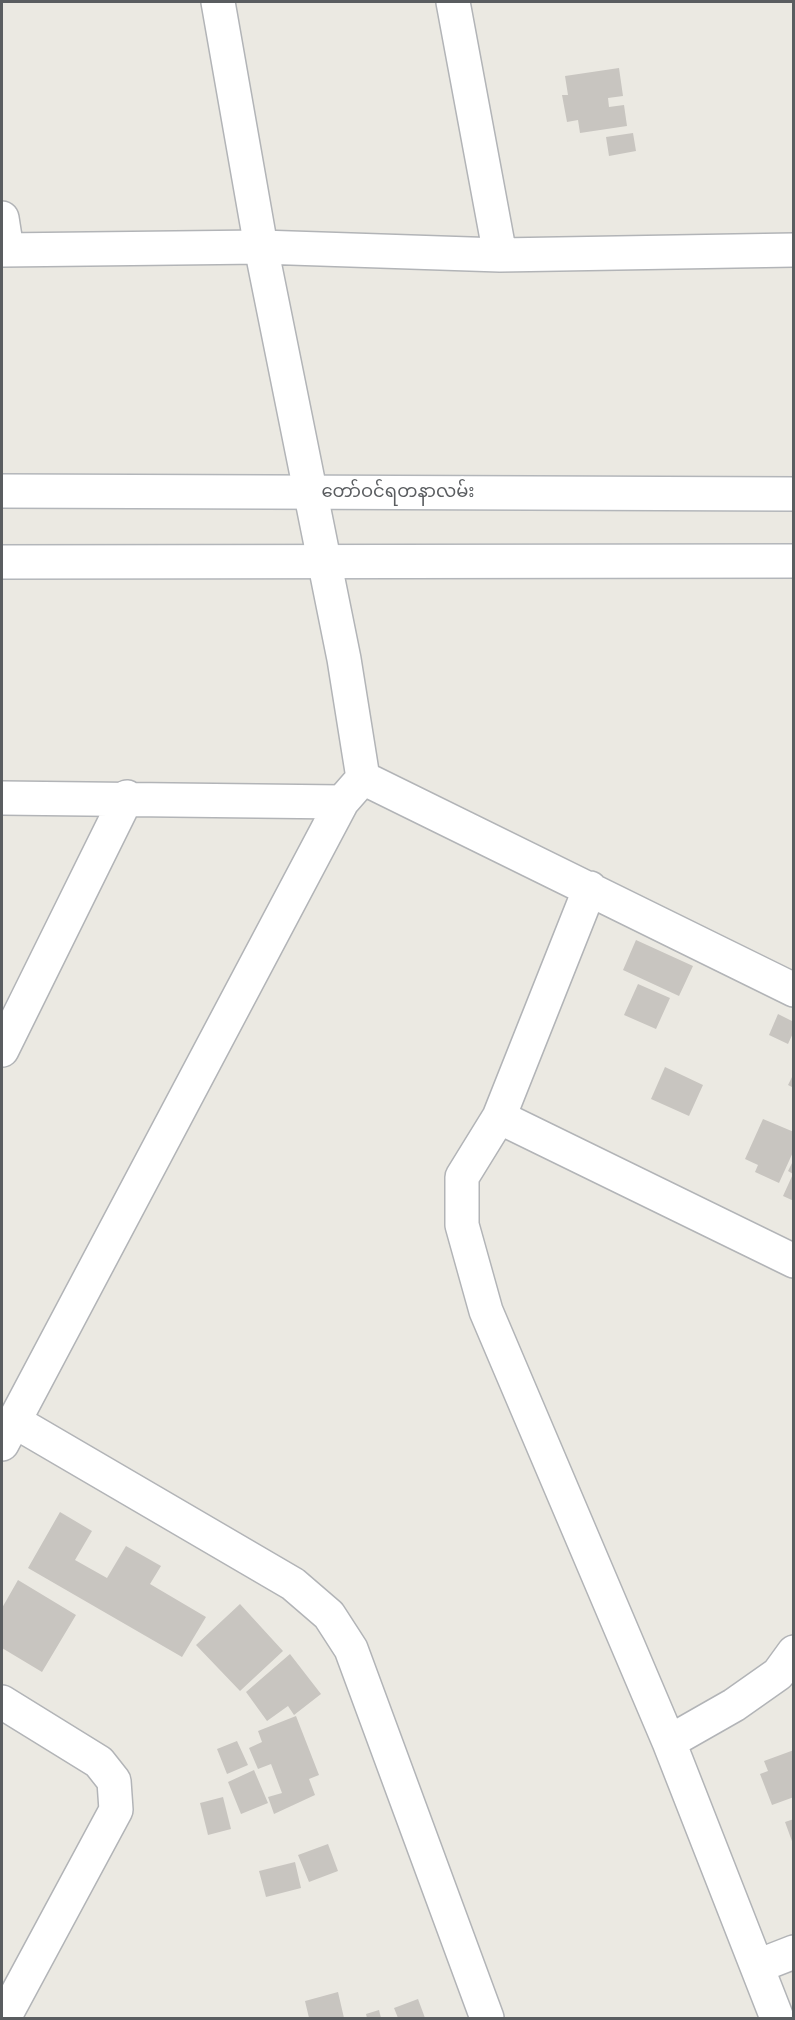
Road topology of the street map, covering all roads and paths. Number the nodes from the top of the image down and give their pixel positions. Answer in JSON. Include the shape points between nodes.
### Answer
{"nodes":[{"id":1,"x":218,"y":2,"type":"edge"},
{"id":2,"x":453,"y":2,"type":"edge"},
{"id":3,"x":2,"y":218,"type":"edge"},
{"id":4,"x":261,"y":247,"type":"junction"},
{"id":5,"x":4,"y":250,"type":"edge"},
{"id":6,"x":794,"y":250,"type":"edge"},
{"id":7,"x":500,"y":255,"type":"junction"},
{"id":8,"x":2,"y":491,"type":"edge"},
{"id":9,"x":310,"y":491,"type":"junction"},
{"id":10,"x":794,"y":494,"type":"edge"},
{"id":11,"x":325,"y":561,"type":"junction"},
{"id":12,"x":794,"y":561,"type":"edge"},
{"id":13,"x":2,"y":562,"type":"edge"},
{"id":14,"x":353,"y":790,"type":"junction"},
{"id":15,"x":127,"y":797,"type":"junction"},
{"id":16,"x":2,"y":798,"type":"edge"},
{"id":17,"x":590,"y":888,"type":"junction"},
{"id":18,"x":794,"y":990,"type":"edge"},
{"id":19,"x":2,"y":1050,"type":"edge"},
{"id":20,"x":499,"y":1118,"type":"junction"},
{"id":21,"x":794,"y":1261,"type":"edge"},
{"id":22,"x":8,"y":1432,"type":"edge"},
{"id":23,"x":794,"y":1652,"type":"edge"},
{"id":24,"x":2,"y":1702,"type":"edge"},
{"id":25,"x":669,"y":1742,"type":"junction"},
{"id":26,"x":794,"y":1952,"type":"edge"},
{"id":27,"x":758,"y":1966,"type":"junction"},
{"id":28,"x":4,"y":2019,"type":"edge"},
{"id":29,"x":487,"y":2019,"type":"edge"},
{"id":30,"x":777,"y":2019,"type":"edge"}],
"edges":[{"from":1,"to":4,"type":"street"},
{"from":2,"to":7,"type":"street"},
{"from":3,"to":5,"type":"street"},
{"from":4,"to":5,"type":"street"},
{"from":4,"to":7,"type":"street"},
{"from":4,"to":9,"type":"street"},
{"from":6,"to":7,"type":"street"},
{"from":8,"to":9,"type":"street","name":"တော်ဝင်ရတနာလမ်း"},
{"from":9,"to":10,"type":"street","name":"တော်ဝင်ရတနာလမ်း"},
{"from":9,"to":11,"type":"street"},
{"from":11,"to":12,"type":"street"},
{"from":11,"to":13,"type":"street"},
{"from":11,"to":14,"type":"street"},
{"from":14,"to":15,"type":"street","via":[[224,802]]},
{"from":14,"to":17,"type":"street"},
{"from":14,"to":22,"type":"street"},
{"from":15,"to":16,"type":"street"},
{"from":15,"to":19,"type":"street"},
{"from":17,"to":18,"type":"street"},
{"from":17,"to":20,"type":"street"},
{"from":20,"to":21,"type":"street"},
{"from":20,"to":25,"type":"street","via":[[462,1177],[462,1225],[486,1311]]},
{"from":22,"to":29,"type":"street","via":[[293,1584],[329,1615],[351,1649]]},
{"from":23,"to":25,"type":"street","via":[[778,1674],[734,1706]]},
{"from":24,"to":28,"type":"street","via":[[99,1762],[114,1781],[116,1810]]},
{"from":25,"to":27,"type":"street"},
{"from":26,"to":27,"type":"street"},
{"from":27,"to":30,"type":"street"}]}
